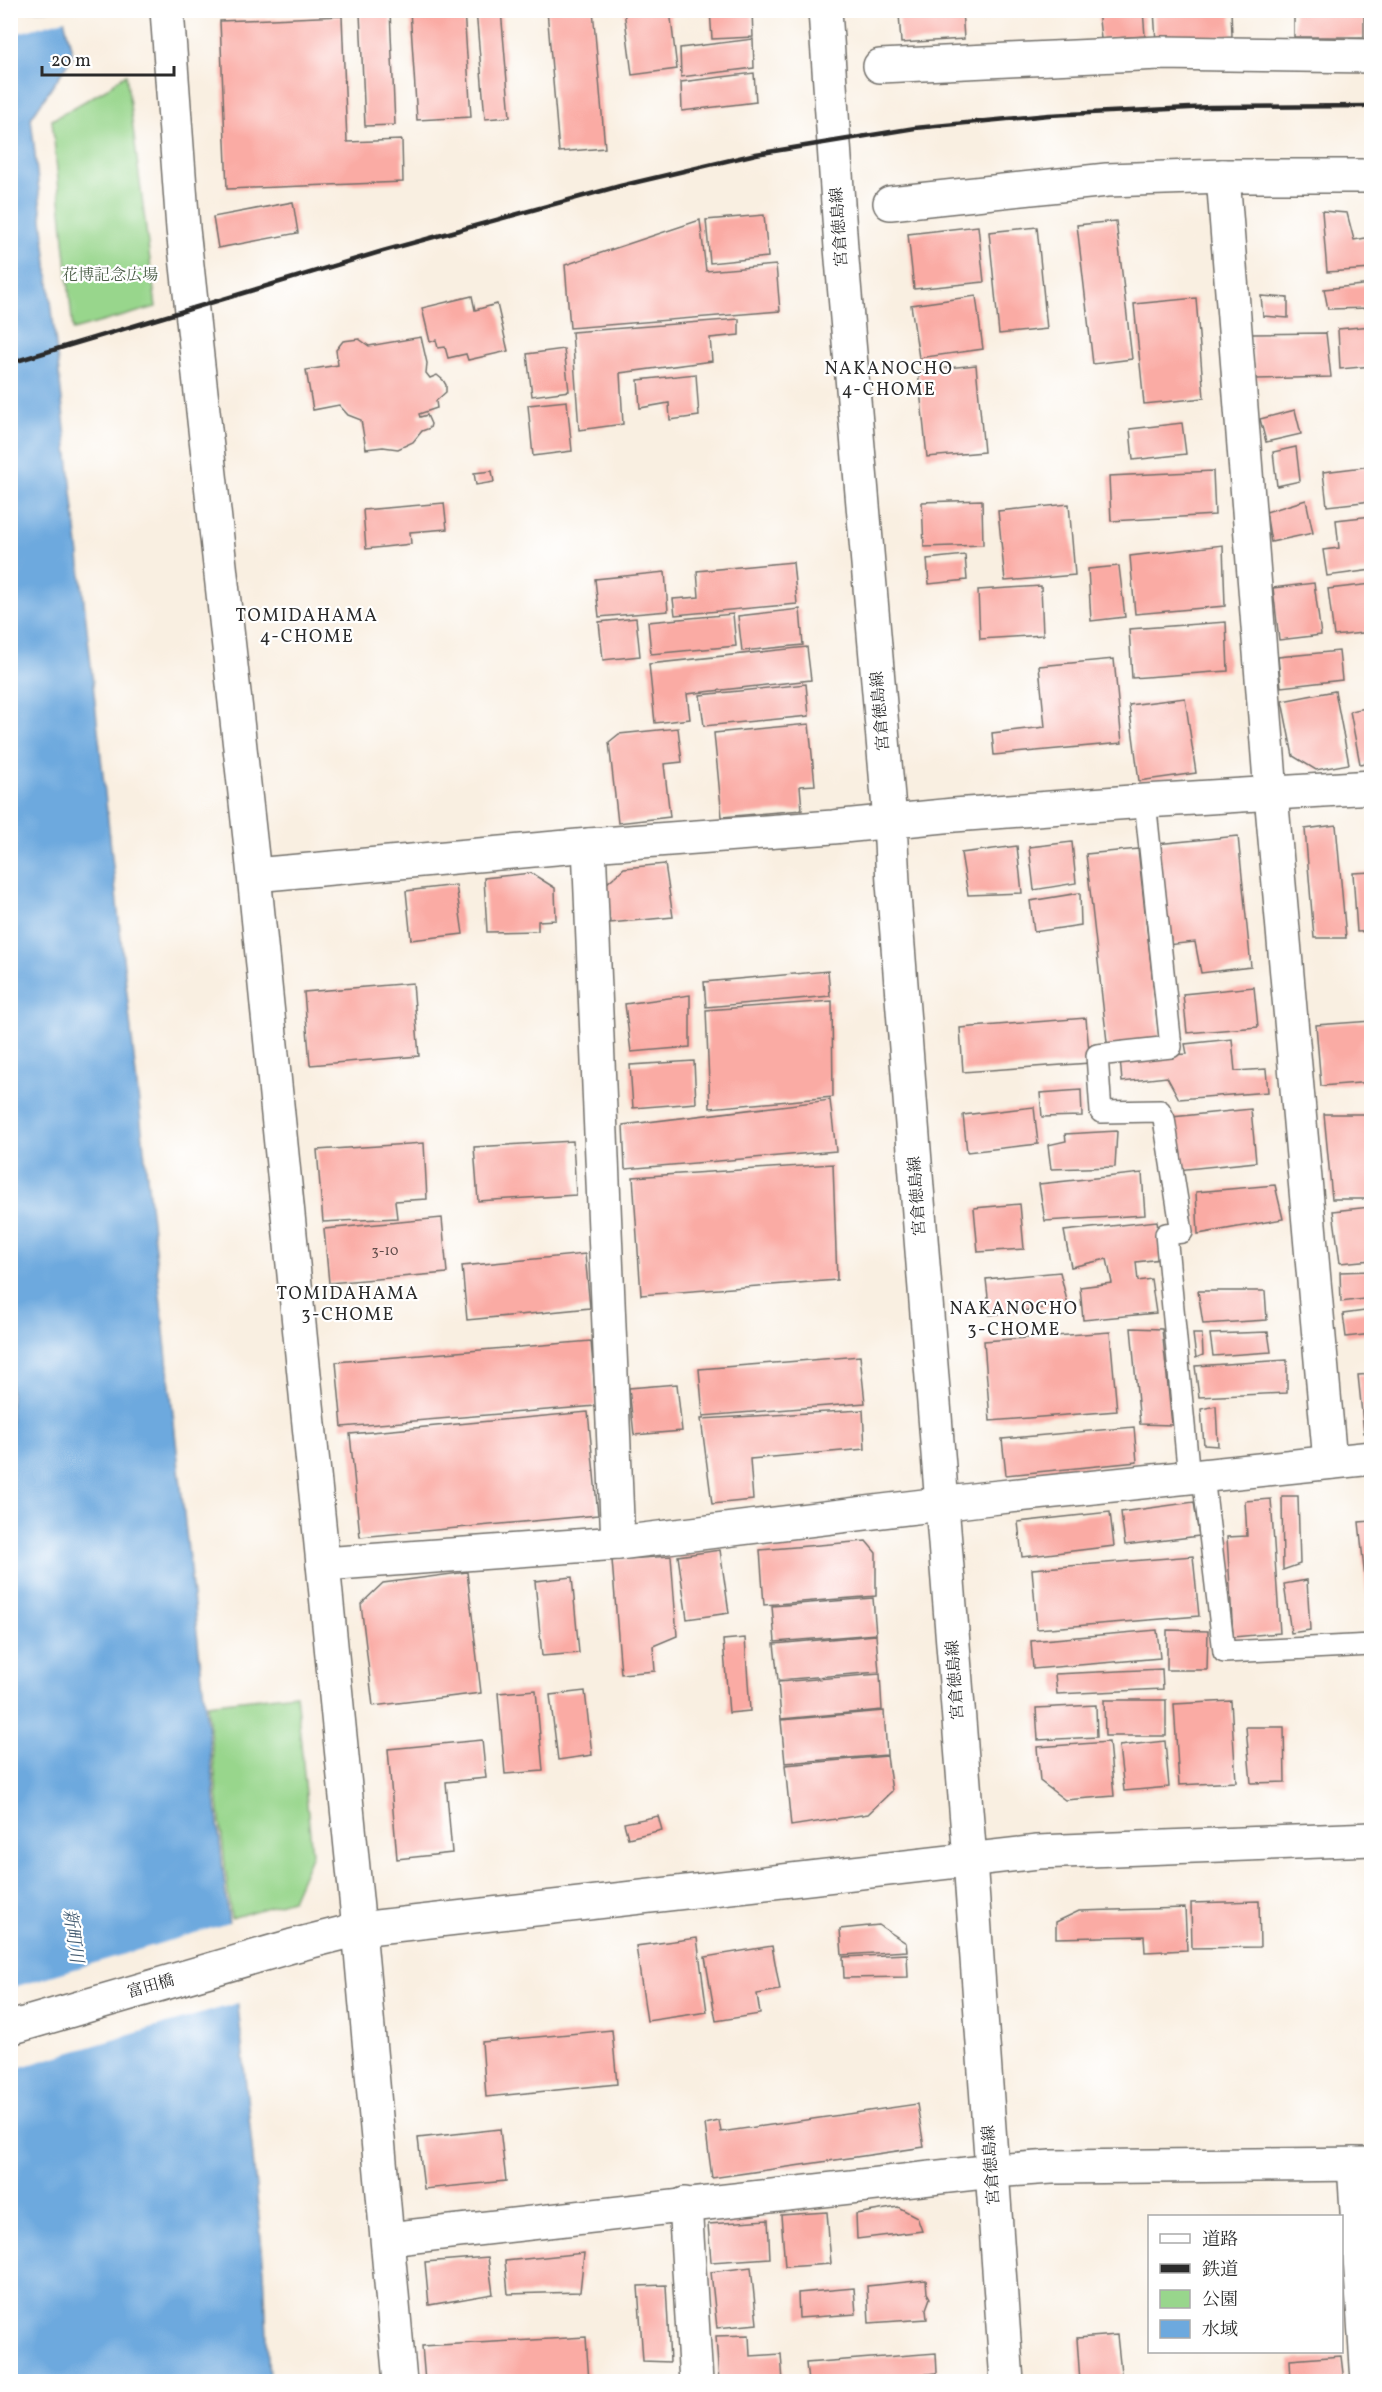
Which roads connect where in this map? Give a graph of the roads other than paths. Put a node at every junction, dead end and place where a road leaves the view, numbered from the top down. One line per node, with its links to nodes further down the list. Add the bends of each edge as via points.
1 (167, 10): 13 (street, via 183,229)
2 (825, 10): 11 (street, 宮倉徳島線)
3 (1371, 56): 4 (street, via 1160,53)
4 (880, 66)
5 (1223, 176): 6 (street); 7 (street, via 1107,180); 9 (street)
6 (1371, 176)
7 (890, 203)
8 (1371, 787): 9 (street)
9 (1270, 794): 10 (street); 15 (street)
10 (1145, 801): 11 (street); 16 (lane, via 1171,1047 1097,1055 1101,1112 1160,1111 1164,1119 1182,1232 1166,1234)
11 (890, 821): 12 (street); 17 (street, 宮倉徳島線)
12 (589, 844): 13 (street); 18 (street)
13 (254, 875): 19 (street)
14 (1371, 1458): 15 (street)
15 (1330, 1462): 16 (street)
16 (1196, 1477): 17 (street); 20 (lane, via 1224,1652)
17 (942, 1504): 18 (street); 22 (street, 宮倉徳島線)
18 (618, 1543): 19 (street)
19 (324, 1564): 23 (street)
20 (1371, 1645)
21 (1371, 1839): 22 (street, 富田橋, via 1038,1852)
22 (970, 1860): 23 (street, 富田橋); 26 (street, 宮倉徳島線)
23 (359, 1929): 24 (street, 富田橋); 28 (street)
24 (10, 2028)
25 (1363, 2164): 26 (street); 32 (street)
26 (993, 2171): 27 (street); 31 (street, 宮倉徳島線)
27 (685, 2204): 28 (street); 30 (street)
28 (388, 2239): 29 (street)
29 (400, 2382)
30 (696, 2382)
31 (1007, 2382)
32 (1368, 2382)

